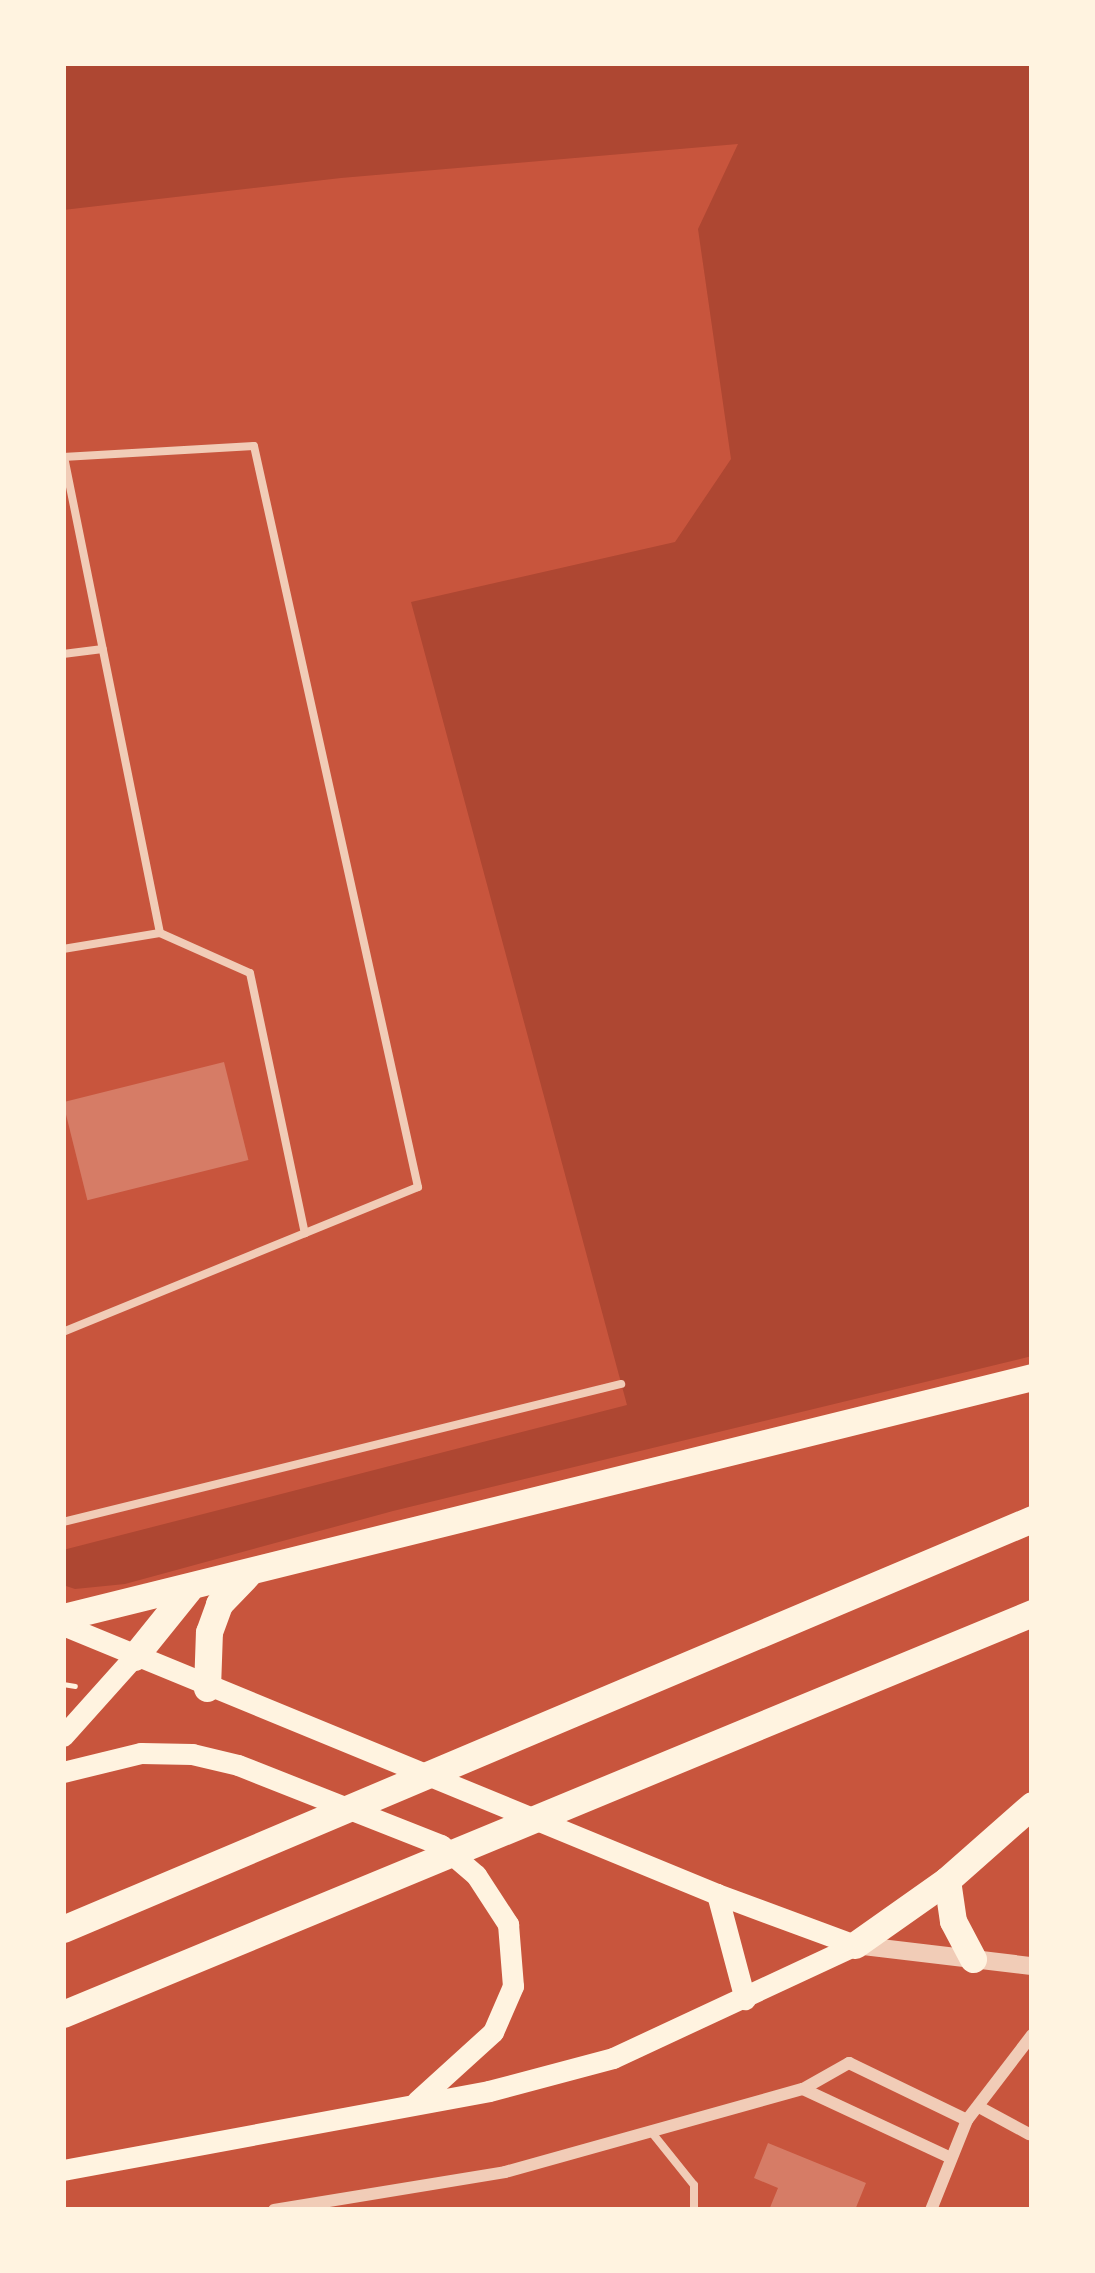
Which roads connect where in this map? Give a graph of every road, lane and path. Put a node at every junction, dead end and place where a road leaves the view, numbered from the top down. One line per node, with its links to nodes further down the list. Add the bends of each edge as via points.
1 (64, 457): 2 (lane); 6 (lane, via 254,446 418,1186)
2 (103, 649): 3 (lane); 4 (lane)
3 (63, 654)
4 (160, 933): 5 (lane); 6 (lane, via 250,974)
5 (63, 949)
6 (305, 1233): 7 (lane)
7 (63, 1332)
8 (1032, 1377): 12 (highway)
9 (621, 1384): 11 (lane)
10 (1032, 1520): 25 (highway)
11 (63, 1522)
12 (247, 1575): 13 (highway); 18 (highway, via 214,1618)
13 (188, 1590): 15 (highway); 16 (highway)
14 (1032, 1613): 30 (highway)
15 (63, 1621): 16 (main road)
16 (134, 1657): 18 (main road); 20 (main road)
17 (63, 1684): 19 (path)
18 (207, 1688): 24 (main road)
19 (79, 1689)
20 (63, 1736)
21 (63, 1772): 33 (main road, via 141,1753 192,1754 441,1845 476,1875 508,1924 513,1986 493,2032)
22 (1032, 1805): 23 (highway)
23 (947, 1880): 26 (highway); 27 (highway, via 953,1921)
24 (716, 1894): 26 (main road); 29 (main road)
25 (63, 1929)
26 (855, 1945): 27 (street); 29 (main road)
27 (973, 1959): 28 (street)
28 (1032, 1966)
29 (745, 1999): 33 (main road, via 613,2058)
30 (63, 2014)
31 (1032, 2035): 34 (street)
32 (803, 2089): 35 (street, via 850,2063); 36 (street); 38 (street)
33 (416, 2102): 39 (main road)
34 (979, 2107): 35 (street); 37 (street)
35 (967, 2120): 38 (street)
36 (653, 2134): 40 (street, via 505,2172); 41 (lane, via 694,2185)
37 (1029, 2134)
38 (951, 2158): 42 (street)
39 (63, 2170)
40 (274, 2210)
41 (694, 2210)
42 (931, 2210)

